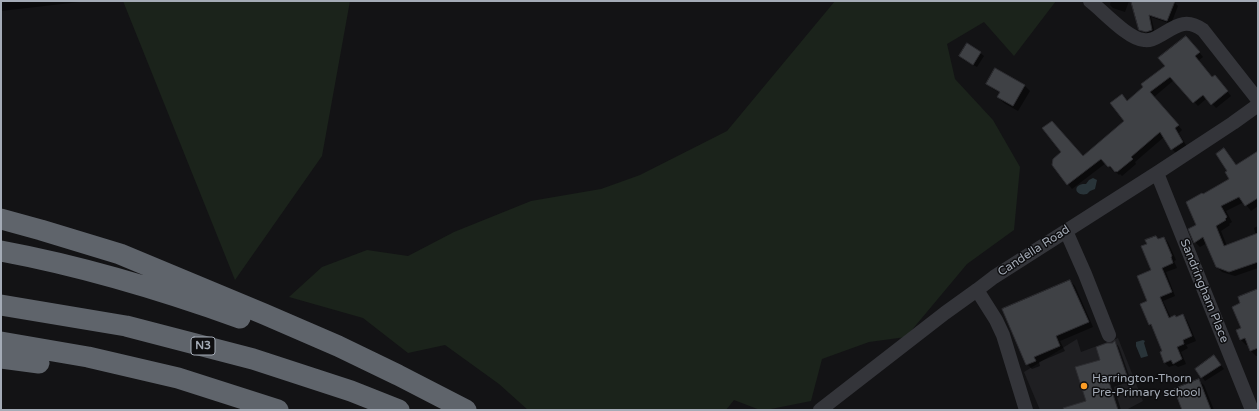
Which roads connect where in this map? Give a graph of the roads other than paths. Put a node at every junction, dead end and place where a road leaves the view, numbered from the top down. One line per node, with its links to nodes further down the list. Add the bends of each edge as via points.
1 (1090, 1): 2 (street, via 1133,37 1143,40 1154,39 1182,24 1198,26)
2 (1258, 100)
3 (1258, 105): 4 (street, Candella Road)
4 (1157, 172): 6 (street, Candella Road); 20 (street, Sandringham Place)
5 (1, 219): 13 (highway, via 120,254 338,346)
6 (1066, 231): 8 (street, Candella Road); 10 (street)
7 (1, 251): 13 (highway, via 128,282 212,308)
8 (977, 290): 18 (street, Candella Road); 19 (street, via 1003,335)
9 (1, 305): 16 (highway, N3, via 126,326 253,359 351,391)
10 (1109, 335)
11 (1, 342): 14 (highway, via 88,357)
12 (1, 358): 14 (highway, via 94,372 169,389)
13 (398, 375): 17 (highway)
14 (221, 391): 15 (highway)
15 (278, 410)
16 (399, 410)
17 (466, 410)
18 (820, 410)
19 (1026, 410)
20 (1252, 410)

